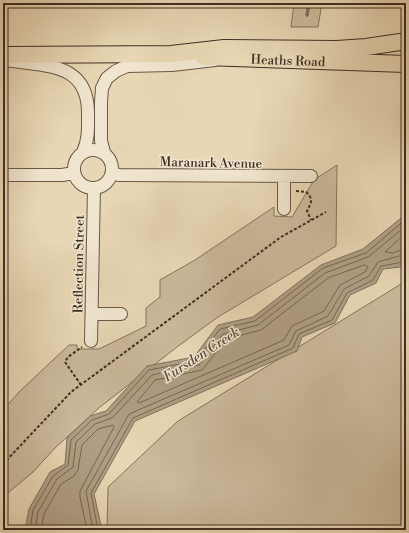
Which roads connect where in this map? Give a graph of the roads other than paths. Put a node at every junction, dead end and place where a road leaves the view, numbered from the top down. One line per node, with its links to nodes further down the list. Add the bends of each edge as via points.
1 (403, 37): 2 (main road, Heaths Road, via 359,48 224,48); 6 (main road, via 401,54)
2 (171, 54): 3 (main road, Heaths Road); 4 (main road, Heaths Road)
3 (3, 55)
4 (226, 59): 6 (main road, Heaths Road); 8 (street, via 172,65 127,66 116,71 107,78 102,88 101,141)
5 (3, 60): 7 (street, via 65,70 79,80 86,91 88,103 88,135)
6 (406, 63)
7 (83, 152): 8 (street, via 93,149); 9 (street, via 75,161)
8 (104, 152): 10 (street, via 111,161)
9 (74, 173): 11 (street); 14 (street, via 81,184)
10 (112, 173): 13 (street, Maranark Avenue); 14 (street, via 106,184)
11 (3, 175)
12 (311, 176): 13 (street, Maranark Avenue)
13 (284, 177): 15 (street)
14 (94, 188): 16 (street, Reflection Street)
15 (284, 209)
16 (92, 314): 17 (street); 18 (street, Reflection Street)
17 (121, 314)
18 (91, 339)

